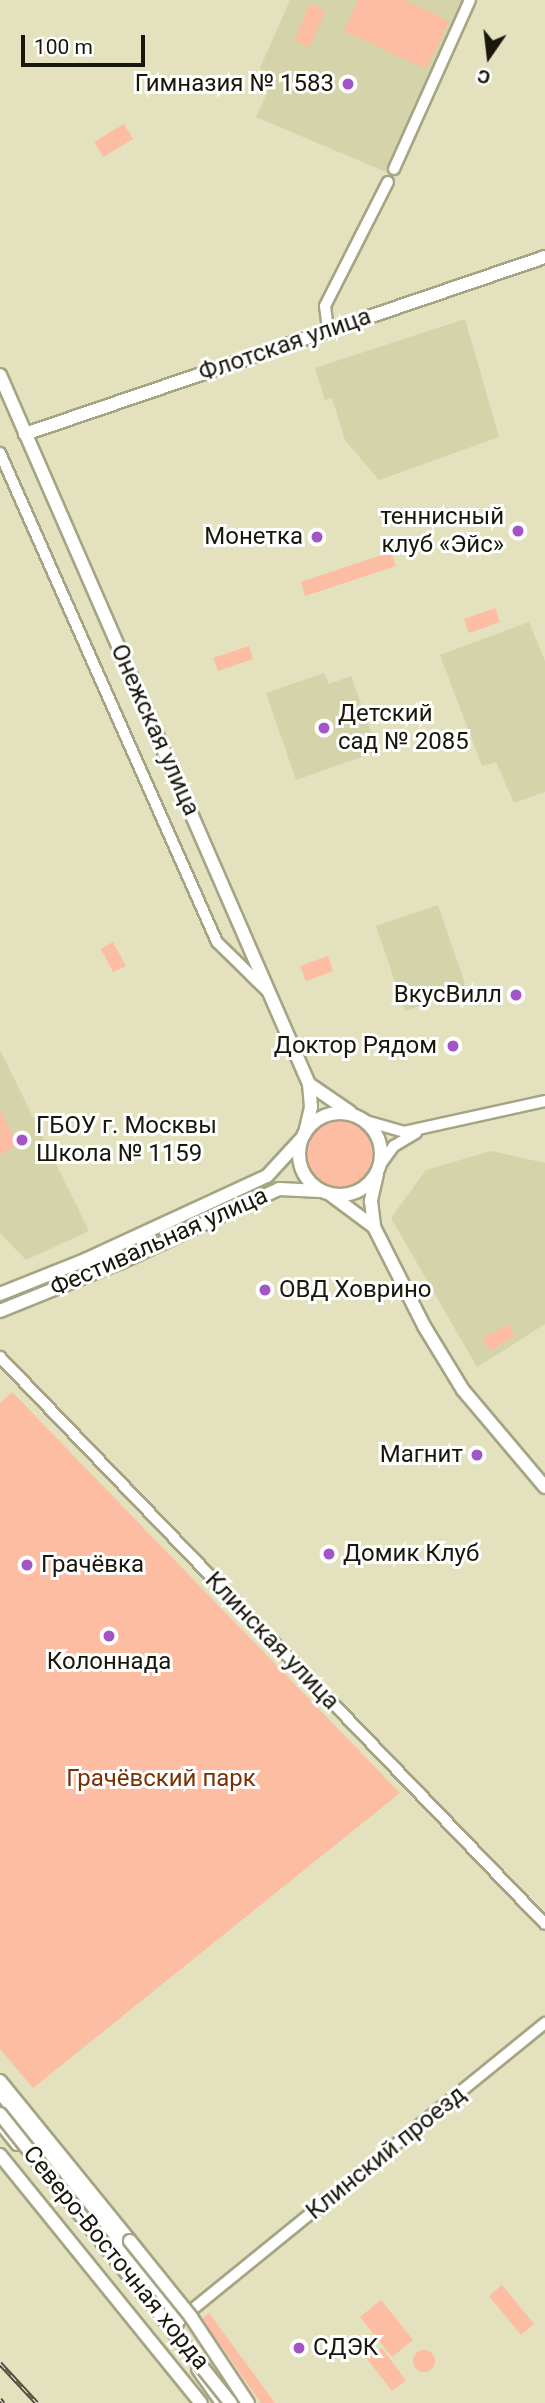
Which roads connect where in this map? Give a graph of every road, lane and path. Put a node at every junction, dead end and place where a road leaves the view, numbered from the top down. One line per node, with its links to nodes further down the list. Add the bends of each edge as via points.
1 (470, 0): 2 (street)
2 (394, 169)
3 (387, 182): 5 (street, via 325,306)
4 (545, 257): 5 (main road, Флотская улица)
5 (328, 330): 7 (main road, Флотская улица)
6 (0, 375): 7 (main road, Онежская улица)
7 (25, 434): 9 (main road, Онежская улица)
8 (0, 453): 9 (street, via 217,942)
9 (272, 997): 10 (main road, Онежская улица)
10 (309, 1084): 12 (main road); 15 (main road, Онежская улица, via 311,1107)
11 (545, 1101): 14 (street)
12 (353, 1114): 13 (main road); 15 (main road, via 326,1115)
13 (366, 1121): 14 (street, via 391,1130); 16 (main road, via 380,1141)
14 (422, 1129): 16 (street, via 394,1146)
15 (303, 1136): 17 (main road, via 302,1170); 19 (main road, Фестивальная улица, via 267,1176)
16 (379, 1169): 17 (main road, via 352,1194); 18 (main road, via 371,1200)
17 (325, 1193): 18 (main road); 20 (main road, Фестивальная улица, via 279,1189 101,1271)
18 (374, 1227): 22 (main road, via 437,1351 483,1415)
19 (0, 1294)
20 (0, 1311)
21 (0, 1357): 23 (street, Клинская улица)
22 (545, 1487)
23 (545, 1924)
24 (545, 2023): 30 (street, Клинский проезд)
25 (0, 2081): 35 (main road, bridge, via 191,2317)
26 (0, 2094): 30 (street)
27 (0, 2114): 34 (main road, Северо-Восточная хорда, bridge)
28 (0, 2124): 31 (street)
29 (0, 2155): 32 (main road, Северо-Восточная хорда)
30 (179, 2321): 31 (street)
31 (174, 2334): 33 (street)
32 (201, 2403)
33 (221, 2403)
34 (231, 2403)
35 (248, 2403)

